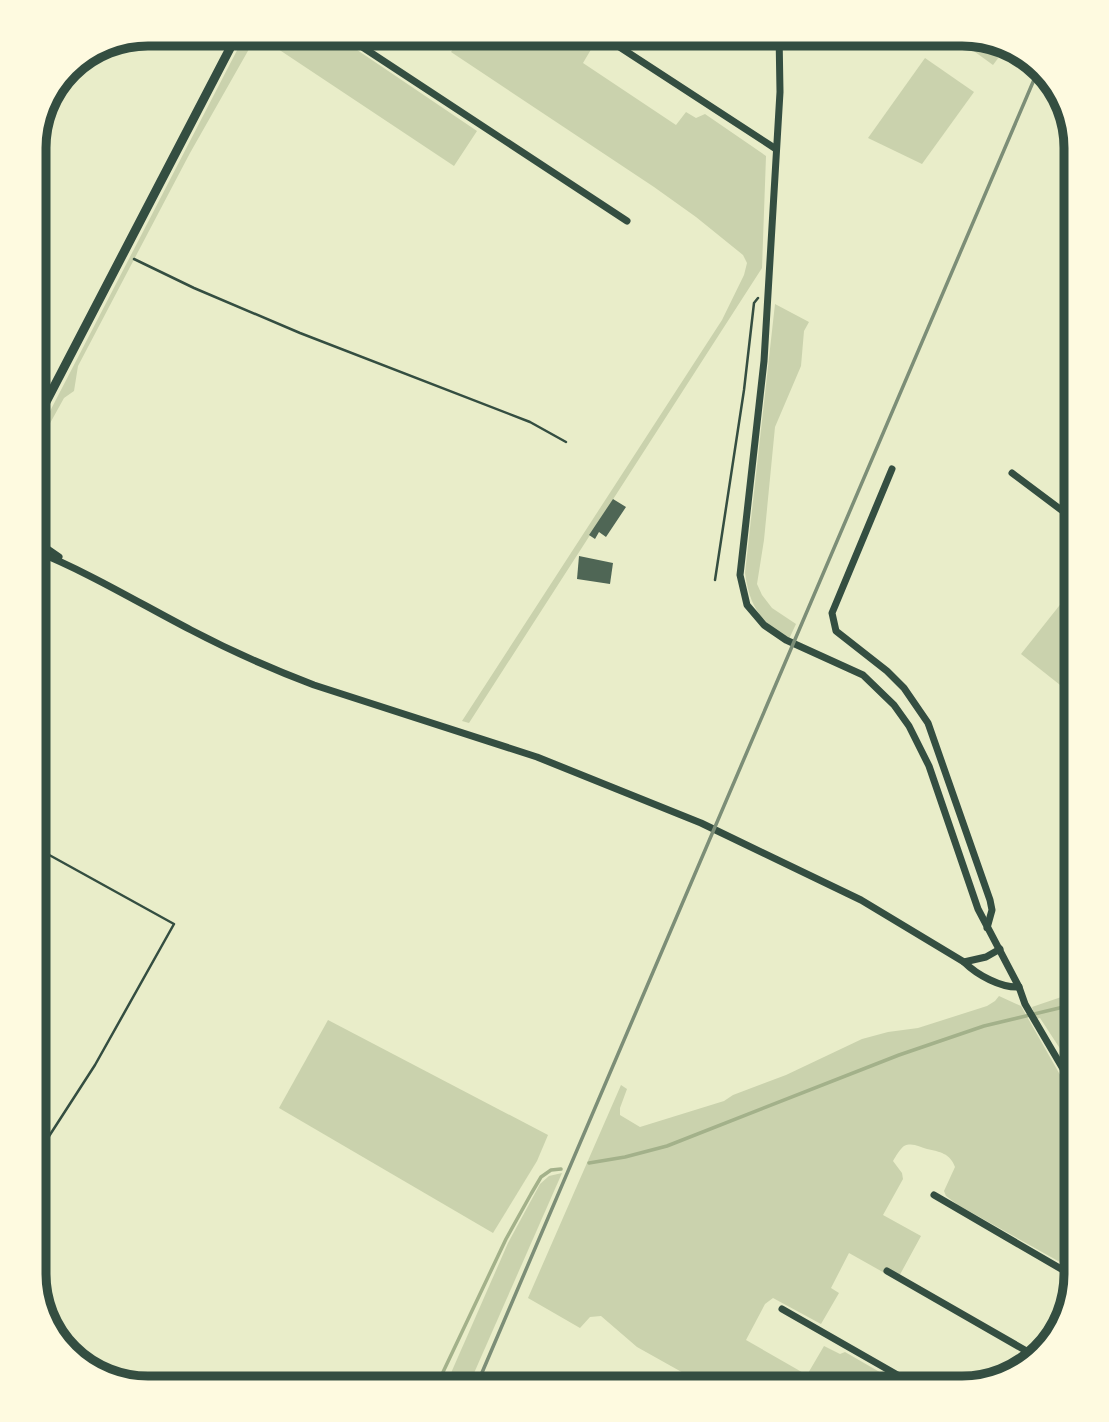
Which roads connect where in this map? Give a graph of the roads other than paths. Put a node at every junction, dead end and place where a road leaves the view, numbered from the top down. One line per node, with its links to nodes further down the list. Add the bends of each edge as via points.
1 (231, 46): 7 (street)
2 (361, 46): 6 (street)
3 (618, 46): 5 (street)
4 (780, 46): 5 (street)
5 (776, 149): 14 (street, via 765,361 740,575 743,593 764,625 863,675 894,705 933,777)
6 (627, 221)
7 (46, 402)
8 (892, 469): 14 (street, via 832,620 836,631 904,688 928,723 990,900)
9 (1012, 473): 10 (street)
10 (1064, 512)
11 (46, 548): 13 (street)
12 (46, 555): 13 (street)
13 (68, 564): 16 (street, via 194,632 285,674 537,757 702,823 861,900)
14 (987, 928): 15 (street)
15 (1000, 950): 16 (street); 17 (street)
16 (964, 962): 17 (street, via 1001,984)
17 (1019, 987): 18 (street, via 1024,1004)
18 (1064, 1069)
19 (934, 1195): 21 (street)
20 (887, 1271): 23 (street)
21 (1064, 1271)
22 (782, 1309): 24 (street)
23 (1028, 1352)
24 (899, 1376)

